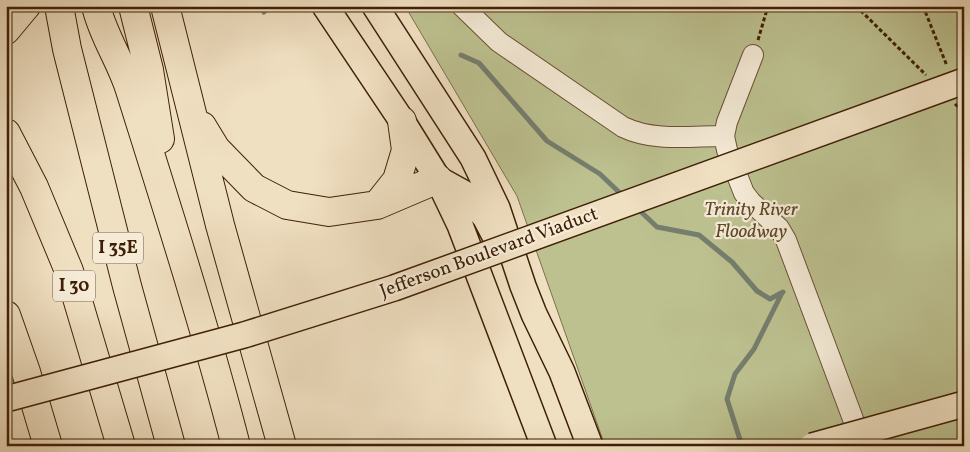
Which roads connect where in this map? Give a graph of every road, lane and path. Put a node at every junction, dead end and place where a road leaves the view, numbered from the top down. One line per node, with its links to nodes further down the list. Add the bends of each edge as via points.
1 (26, 6): 12 (highway)
2 (59, 6): 31 (highway, I 35E, via 66,49)
3 (133, 6): 24 (highway, via 149,70)
4 (164, 6): 17 (highway)
5 (324, 6): 19 (main road)
6 (375, 6): 25 (main road, via 473,158 497,208)
7 (462, 6): 21 (lane, via 499,42 634,132 660,137)
8 (768, 6): 13 (path)
9 (856, 6): 14 (path)
10 (923, 6): 15 (path)
11 (96, 7): 24 (highway, via 125,75)
12 (6, 30)
13 (753, 55): 21 (lane)
14 (930, 79)
15 (956, 89): 16 (path); 18 (path); 27 (main road, Jefferson Boulevard Viaduct, bridge, via 394,288 244,335)
16 (964, 108)
17 (191, 109): 23 (highway, via 216,149 254,188 287,205 329,212); 33 (highway, via 220,226)
18 (964, 112)
19 (402, 121): 22 (main road); 23 (highway, via 406,150 397,180)
20 (6, 133): 30 (highway, I 30, via 34,187 69,271)
21 (724, 136): 37 (lane, via 744,193 779,228 786,240)
22 (438, 179): 23 (highway); 25 (main road, via 464,194 485,217); 34 (main road, via 460,225)
23 (377, 205)
24 (177, 240): 32 (highway)
25 (523, 286): 35 (main road, via 562,372)
26 (6, 315): 29 (highway)
27 (6, 399)
28 (964, 404): 36 (main road, bridge)
29 (48, 446)
30 (122, 446)
31 (171, 446)
32 (236, 446)
33 (282, 446)
34 (544, 446)
35 (590, 446)
36 (812, 446)
37 (859, 446)

